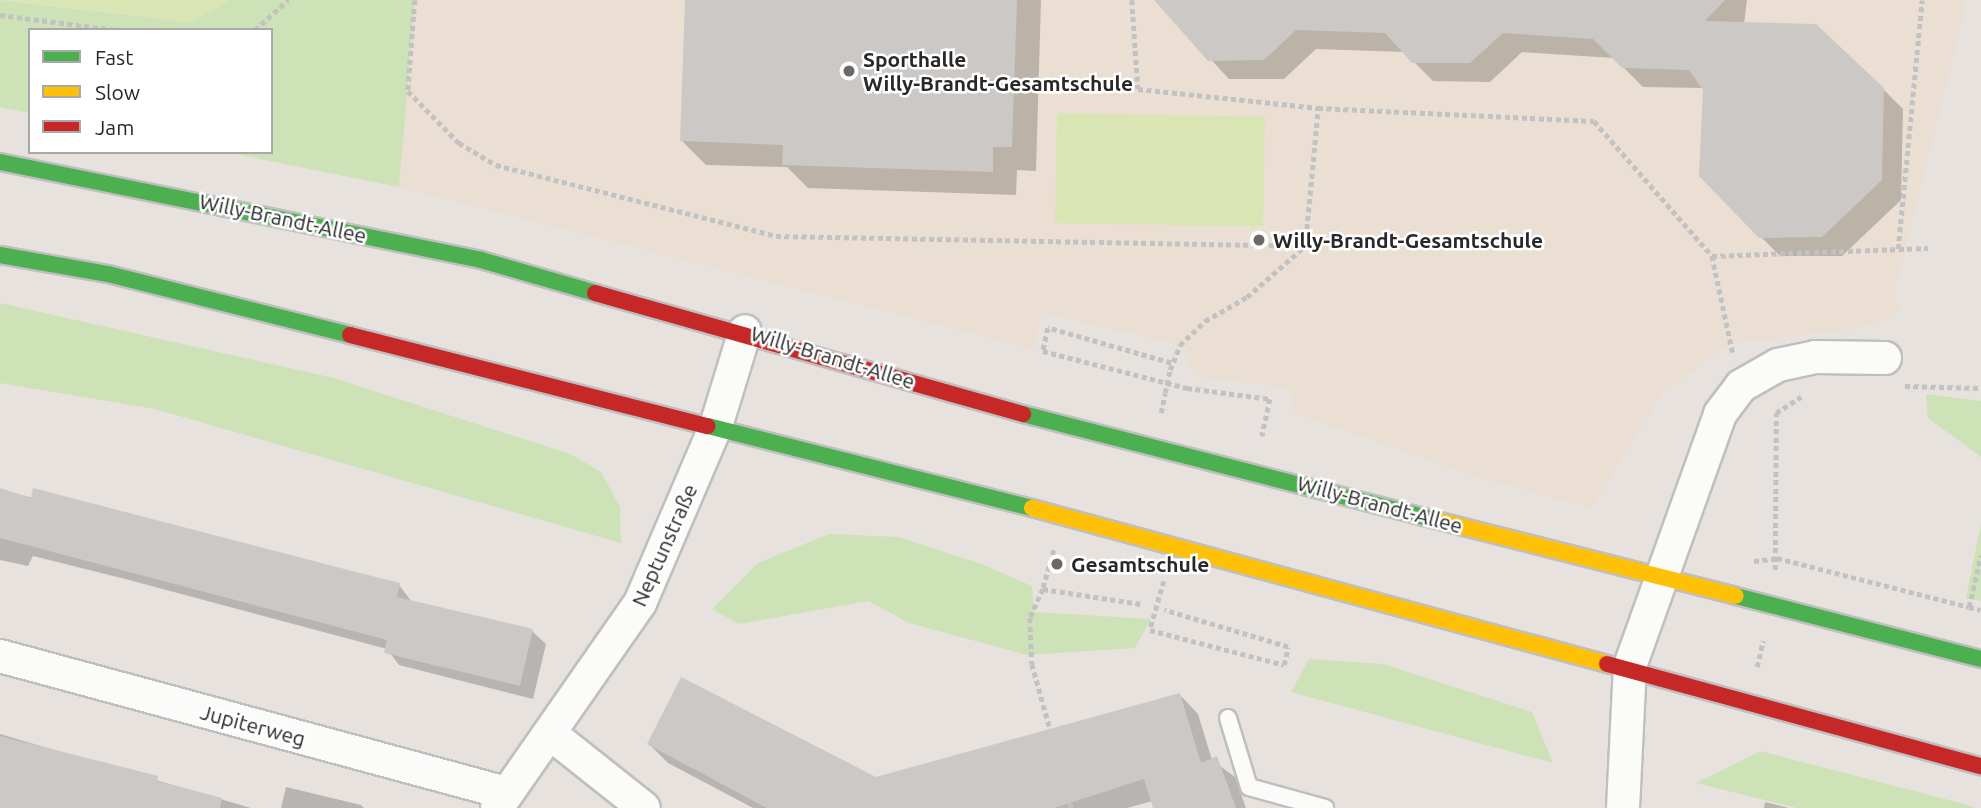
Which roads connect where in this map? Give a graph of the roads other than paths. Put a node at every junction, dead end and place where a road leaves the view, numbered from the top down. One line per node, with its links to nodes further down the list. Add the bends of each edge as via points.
1 (0, 162): 3 (main road, Willy-Brandt-Allee, via 481,261)
2 (0, 255): 5 (main road, via 108,274)
3 (745, 331): 5 (street, Neptunstraße); 6 (main road, Willy-Brandt-Allee, via 1012,411)
4 (1889, 372): 6 (street, via 1815,357 1778,365 1741,386 1720,414)
5 (716, 426): 9 (main road); 11 (street, Neptunstraße, via 640,603)
6 (1660, 577): 8 (main road, Willy-Brandt-Allee); 9 (street)
7 (0, 656): 13 (street, Jupiterweg)
8 (1981, 659)
9 (1630, 666): 12 (main road); 16 (street)
10 (1227, 718): 15 (lane, via 1249,787)
11 (552, 736): 13 (street, Neptunstraße); 14 (street)
12 (1981, 766)
13 (501, 801)
14 (643, 808)
15 (1325, 808)
16 (1623, 808)

